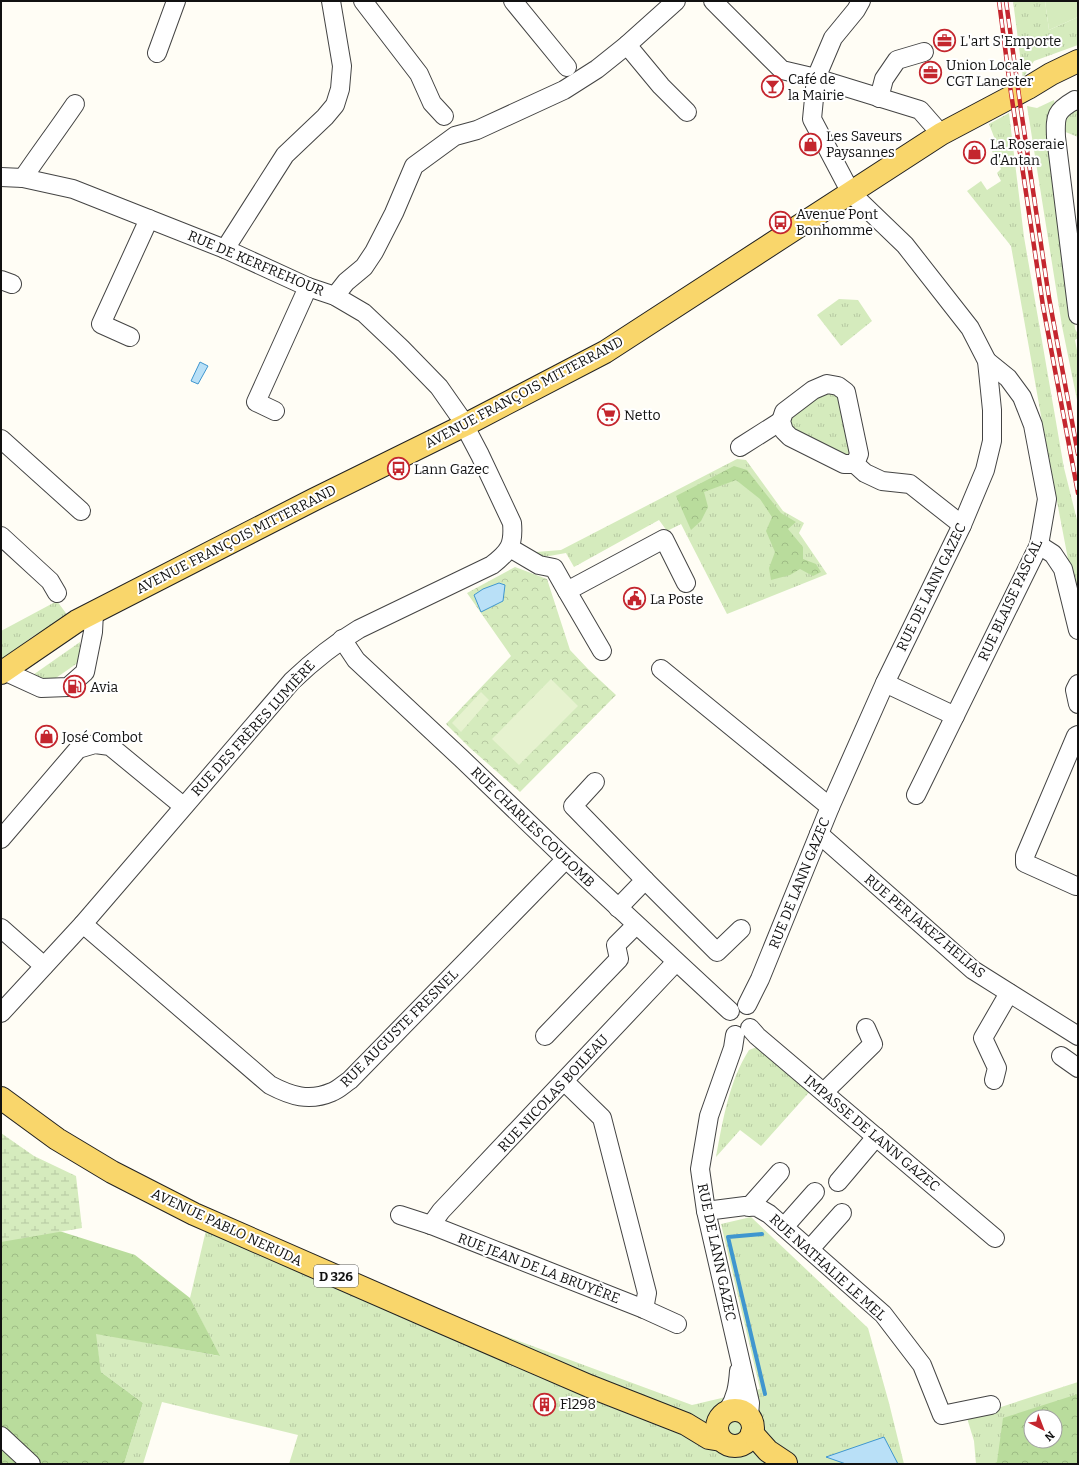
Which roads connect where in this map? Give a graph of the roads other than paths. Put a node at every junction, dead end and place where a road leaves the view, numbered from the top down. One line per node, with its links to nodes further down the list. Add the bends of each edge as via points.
1 (176, 1): 10 (street)
2 (330, 1): 27 (street, via 342,66 340,89 335,105 285,155)
3 (363, 1): 21 (street, via 419,74 432,103)
4 (513, 1): 12 (street)
5 (676, 1): 8 (street)
6 (713, 1): 15 (street, via 782,70)
7 (861, 1): 15 (street, via 833,38)
8 (627, 45): 20 (street, via 661,86); 29 (street, via 597,69 564,90 477,130 455,136 414,166 374,252 364,267 346,282)
9 (924, 52): 17 (street, via 897,60 884,78)
10 (157, 53)
11 (1078, 61): 16 (main road)
12 (567, 67)
13 (1078, 67): 16 (street, AVENUE FRANÇOIS MITTERRAND)
14 (1078, 77): 16 (main road)
15 (816, 78): 17 (street); 25 (street, RUE DE LANN GAZEC, via 812,119)
16 (1028, 88): 22 (main road, AVENUE FRANÇOIS MITTERRAND)
17 (879, 98): 22 (street, via 920,110)
18 (1078, 101): 30 (street, via 1075,100 1063,107 1055,119)
19 (75, 104): 24 (street)
20 (687, 112)
21 (444, 116)
22 (941, 134): 25 (main road, AVENUE FRANÇOIS MITTERRAND)
23 (1, 177): 24 (street, RUE DE KERFREHOUR)
24 (24, 178): 26 (street, RUE DE KERFREHOUR, via 73,189)
25 (851, 193): 32 (street, RUE DE LANN GAZEC, via 905,246 970,328); 35 (main road, AVENUE FRANÇOIS MITTERRAND, via 605,352)
26 (149, 219): 27 (street, RUE DE KERFREHOUR); 31 (street, via 102,324)
27 (225, 249): 28 (street, RUE DE KERFREHOUR)
28 (308, 286): 29 (street, RUE DE KERFREHOUR); 33 (street, via 256,402)
29 (335, 296): 35 (street, RUE DE KERFREHOUR, via 364,313 440,387)
30 (1078, 315)
31 (130, 337)
32 (987, 361): 40 (street, RUE DE LANN GAZEC, via 992,441 986,470); 42 (street, RUE BLAISE PASCAL, via 1008,378 1022,396 1033,426 1047,499)
33 (275, 411)
34 (781, 421): 37 (street); 38 (street, via 784,431 790,437 844,464); 38 (street, via 784,412 813,390 828,384 838,386 846,392 859,454)
35 (464, 425): 43 (street, via 512,523); 47 (main road, AVENUE FRANÇOIS MITTERRAND)
36 (1, 439): 39 (street)
37 (740, 447)
38 (855, 464): 40 (street, via 865,473 882,481 910,484)
39 (81, 511)
40 (962, 525): 53 (street, RUE DE LANN GAZEC)
41 (1, 536): 46 (street, via 50,581)
42 (1039, 545): 48 (street, via 1053,554 1063,569); 56 (street, RUE BLAISE PASCAL)
43 (510, 548): 45 (street, via 539,565 554,568); 49 (street, RUE DES FRÈRES LUMIÈRE, via 492,565)
44 (686, 583): 45 (street, via 664,539)
45 (567, 591): 50 (street)
46 (57, 593)
47 (94, 613): 52 (main road, AVENUE FRANÇOIS MITTERRAND, via 77,621); 52 (street, via 93,632 84,672 68,687 41,688)
48 (1078, 630)
49 (342, 639): 60 (street, RUE DES FRÈRES LUMIÈRE, via 292,681); 64 (street, RUE CHARLES COULOMB, via 356,660)
50 (602, 651)
51 (661, 669): 61 (street)
52 (3, 672)
53 (885, 683): 56 (street); 61 (street, RUE DE LANN GAZEC)
54 (1078, 684): 55 (street, via 1074,690)
55 (1078, 704)
56 (955, 716): 59 (street, RUE BLAISE PASCAL)
57 (1078, 735): 66 (street, via 1025,856 1026,863)
58 (595, 782): 65 (street, via 573,806)
59 (916, 795)
60 (183, 806): 63 (street, via 110,746 95,744 78,749); 68 (street, RUE DES FRÈRES LUMIÈRE)
61 (830, 807): 62 (street, RUE DE LANN GAZEC)
62 (819, 834): 74 (street, RUE PER JAKEZ HELIAS, via 973,970); 75 (street, RUE DE LANN GAZEC, via 760,979)
63 (1, 839)
64 (566, 860): 67 (street, RUE CHARLES COULOMB); 68 (street, RUE AUGUSTE FRESNEL, via 350,1080 332,1092 309,1098 288,1094 270,1086)
65 (645, 880): 67 (street); 71 (street, via 717,952)
66 (1078, 886)
67 (618, 908): 69 (street, RUE CHARLES COULOMB)
68 (83, 924): 73 (street, RUE DES FRÈRES LUMIÈRE)
69 (636, 924): 72 (street, RUE CHARLES COULOMB); 80 (street, via 616,945 619,959)
70 (1, 928): 73 (street)
71 (741, 929)
72 (676, 962): 76 (street, RUE CHARLES COULOMB); 85 (street, RUE NICOLAS BOILEAU)
73 (44, 966): 77 (street, RUE DES FRÈRES LUMIÈRE)
74 (1009, 993): 81 (street, RUE PER JAKEZ HELIAS); 84 (street, via 983,1038 997,1068)
75 (747, 1004): 76 (street, via 739,1002 731,1006); 79 (street, via 751,1013)
76 (730, 1011): 79 (street, via 728,1016 731,1030)
77 (1, 1013)
78 (866, 1028): 86 (street, via 873,1044)
79 (743, 1032): 86 (street, IMPASSE DE LANN GAZEC, via 757,1036); 93 (street, RUE DE LANN GAZEC, via 733,1048 709,1116 700,1169)
80 (545, 1036)
81 (1078, 1036)
82 (1061, 1056): 83 (street)
83 (1078, 1068)
84 (994, 1080)
85 (564, 1081): 96 (street, RUE NICOLAS BOILEAU, via 441,1211); 100 (street, via 602,1118 647,1293)
86 (824, 1092): 88 (street, IMPASSE DE LANN GAZEC)
87 (1, 1098): 103 (main road, AVENUE PABLO NERUDA / D 326, via 57,1139 112,1172 194,1214 589,1386 686,1424)
88 (876, 1137): 90 (street); 98 (street, IMPASSE DE LANN GAZEC)
89 (780, 1172): 92 (street)
90 (838, 1182)
91 (815, 1192): 97 (street)
92 (750, 1206): 93 (street, RUE NATHALIE LE MEL); 97 (street, RUE NATHALIE LE MEL, via 770,1214)
93 (706, 1211): 103 (street, RUE DE LANN GAZEC, via 750,1403)
94 (842, 1212): 99 (street)
95 (400, 1215): 96 (street, RUE JEAN DE LA BRUYÈRE)
96 (431, 1225): 100 (street, RUE JEAN DE LA BRUYÈRE)
97 (784, 1227): 99 (street, RUE NATHALIE LE MEL)
98 (995, 1238)
99 (810, 1250): 102 (street, RUE NATHALIE LE MEL, via 882,1314 922,1365 942,1415)
100 (644, 1309): 101 (street, RUE JEAN DE LA BRUYÈRE)
101 (677, 1324)
102 (991, 1405)
103 (735, 1427): 106 (main road, via 756,1454)
104 (1, 1436): 105 (street)
105 (31, 1464)
106 (784, 1464)

